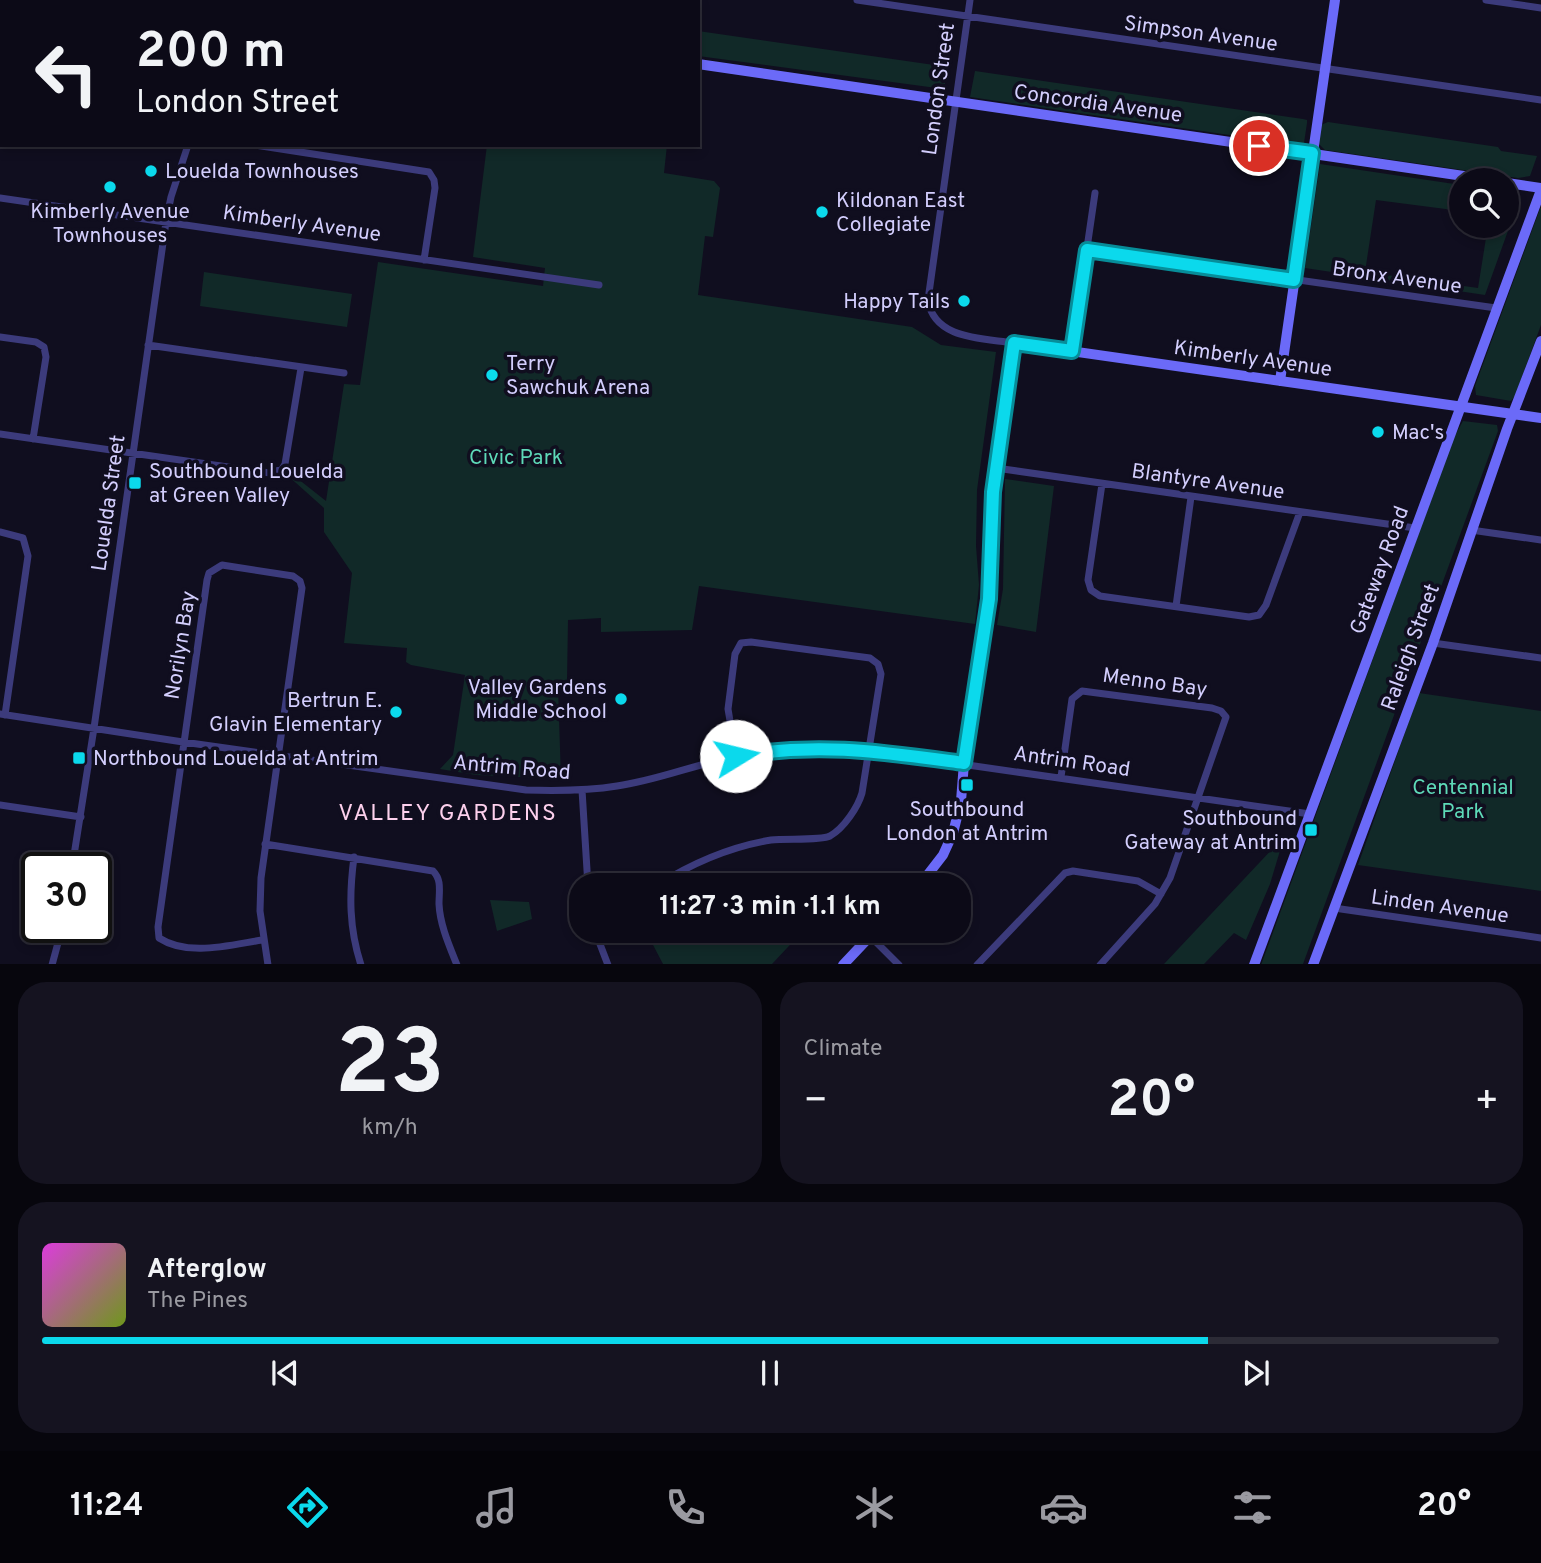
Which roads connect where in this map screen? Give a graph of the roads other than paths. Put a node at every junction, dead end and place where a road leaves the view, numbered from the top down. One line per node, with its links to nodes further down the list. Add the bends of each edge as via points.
1 (857, 0): 6 (street, Simpson Avenue)
2 (970, 0): 6 (street, London Street)
3 (1335, 0): 8 (street)
4 (1486, 0): 5 (street)
5 (1541, 8)
6 (968, 16): 8 (street, Simpson Avenue); 10 (street, London Street)
7 (700, 64): 10 (street, Concordia Avenue)
8 (1325, 68): 9 (street, Simpson Avenue); 13 (street)
9 (1541, 100)
10 (957, 101): 13 (street, Concordia Avenue); 25 (street, London Street, via 928,300 943,327)
11 (187, 147): 19 (street, Louelda Street)
12 (268, 147): 21 (street, via 429,172 435,188)
13 (1312, 153): 14 (street, Concordia Avenue); 22 (street)
14 (1449, 174)
15 (1519, 185): 16 (street)
16 (1541, 189): 24 (street, Gateway Road)
17 (1095, 193): 20 (street)
18 (0, 198): 19 (street, Kimberly Avenue)
19 (166, 222): 21 (street, Kimberly Avenue); 29 (street, Louelda Street)
20 (1087, 250): 22 (street, Bronx Avenue); 30 (street)
21 (424, 260): 23 (street, Kimberly Avenue)
22 (1294, 280): 24 (street, Bronx Avenue); 33 (street)
23 (599, 285)
24 (1496, 309): 34 (street, Gateway Road)
25 (960, 335): 28 (street, Kimberly Avenue)
26 (0, 337): 38 (street, via 44,347)
27 (1541, 341): 35 (street, Raleigh Street)
28 (1014, 343): 30 (street, Kimberly Avenue); 40 (street)
29 (148, 345): 31 (street); 39 (street, Louelda Street)
30 (1072, 351): 33 (street, Kimberly Avenue)
31 (301, 368): 32 (street); 39 (street, via 285,464 278,472)
32 (344, 373)
33 (1280, 381): 34 (street, Kimberly Avenue)
34 (1460, 407): 35 (street, Kimberly Avenue); 44 (street, Gateway Road)
35 (1513, 414): 36 (street, Kimberly Avenue); 45 (street, Raleigh Street)
36 (1541, 418)
37 (0, 434): 38 (street)
38 (33, 439): 39 (street)
39 (133, 453): 52 (street, Louelda Street)
40 (996, 468): 41 (street, Blantyre Avenue); 57 (street, via 989,599)
41 (1102, 484): 42 (street, Blantyre Avenue); 48 (street, via 1088,580 1091,590 1100,596)
42 (1191, 496): 43 (street, Blantyre Avenue); 48 (street)
43 (1300, 512): 44 (street, Blantyre Avenue); 48 (street, via 1259,615)
44 (1415, 528): 62 (street, Gateway Road)
45 (1471, 530): 47 (street); 49 (street, Raleigh Street)
46 (0, 532): 51 (street, via 23,538 28,556)
47 (1541, 540)
48 (1175, 606)
49 (1433, 643): 50 (street); 71 (street, Raleigh Street)
50 (1541, 658)
51 (2, 715): 52 (street, Antrim Road)
52 (94, 728): 53 (street, Antrim Road); 63 (street, Louelda Street)
53 (183, 742): 55 (street, Antrim Road); 55 (street, Norilyn Bay, via 209,573 222,565 300,581 302,596); 73 (street, via 159,938 199,948)
54 (869, 750): 56 (street, Antrim Road, via 804,748); 56 (street, via 880,674 874,660 746,642 735,654 728,709); 57 (street, Antrim Road); 68 (street, via 860,801 830,836 746,846)
55 (279, 755): 59 (street, Antrim Road, via 498,787); 64 (street)
56 (736, 756): 59 (street, Antrim Road, via 652,780)
57 (964, 763): 58 (street, Antrim Road); 69 (street, via 953,833)
58 (1061, 777): 60 (street, Antrim Road); 60 (street, Menno Bay, via 1072,699 1082,691 1212,708 1226,717)
59 (582, 790): 67 (street)
60 (1198, 797): 62 (street, Antrim Road); 70 (street)
61 (0, 806): 63 (street)
62 (1310, 814): 87 (street, Gateway Road)
63 (81, 817): 65 (street, Louelda Street)
64 (265, 844): 66 (street); 73 (street)
65 (75, 852)
66 (354, 857): 80 (street, via 350,911); 81 (street, via 428,868 436,874 443,928)
67 (587, 873)
68 (679, 873)
69 (929, 873)
70 (1161, 894): 85 (street, via 1138,881 1069,872); 86 (street)
71 (1334, 908): 72 (street, Linden Avenue); 88 (street, Raleigh Street)
72 (1541, 938)
73 (262, 940): 79 (street)
74 (58, 943): 78 (street)
75 (600, 943): 82 (street)
76 (864, 943): 83 (street)
77 (881, 943): 84 (street)
78 (52, 964)
79 (268, 964)
80 (361, 964)
81 (457, 964)
82 (608, 964)
83 (843, 964)
84 (899, 964)
85 (977, 964)
86 (1100, 964)
87 (1254, 964)
88 (1312, 964)

